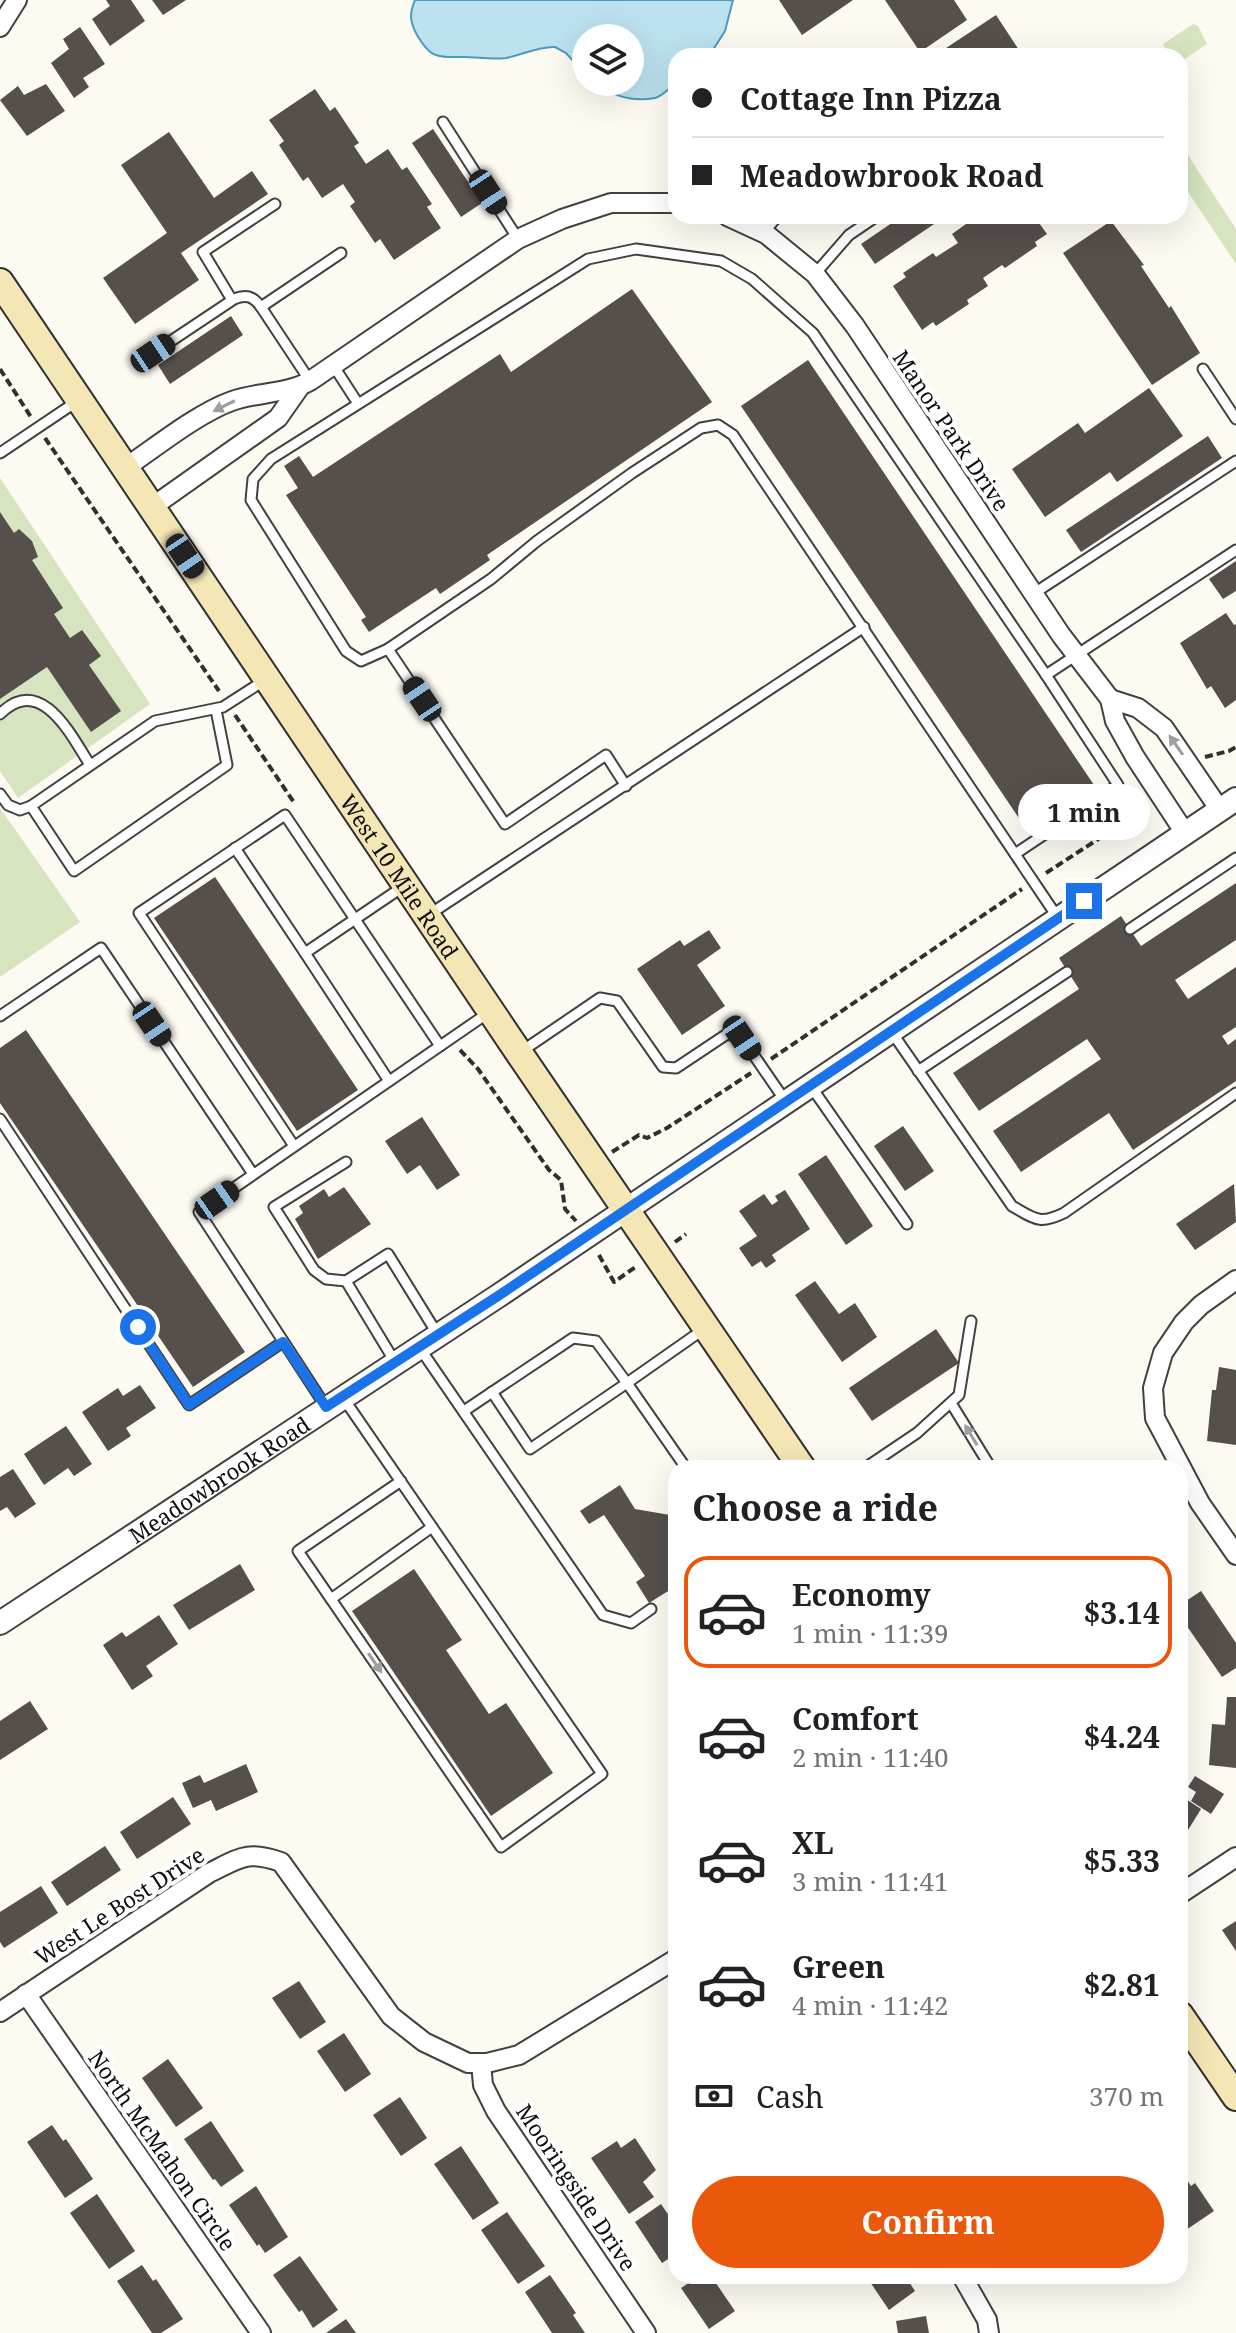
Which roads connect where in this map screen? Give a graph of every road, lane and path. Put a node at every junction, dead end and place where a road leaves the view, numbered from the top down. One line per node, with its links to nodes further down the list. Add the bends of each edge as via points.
1 (17, 0): 2 (street)
2 (0, 27)
3 (443, 122): 10 (lane)
4 (668, 203): 10 (street, via 611,203)
5 (275, 204): 14 (lane, via 203,252)
6 (744, 224): 9 (street, Manor Park Drive)
7 (771, 224): 9 (lane)
8 (865, 224): 12 (lane)
9 (763, 233): 12 (street, Manor Park Drive)
10 (518, 239): 17 (street)
11 (341, 253): 15 (lane)
12 (815, 274): 30 (street, Manor Park Drive)
13 (0, 282): 21 (main road, West 10 Mile Road)
14 (232, 300): 15 (lane, via 250,296); 16 (lane)
15 (261, 307): 20 (lane)
16 (153, 353)
17 (333, 365): 20 (street); 22 (lane)
18 (0, 369): 24 (path)
19 (1203, 369): 23 (lane)
20 (304, 384): 27 (street, one-way to 27, via 228,402); 28 (street, via 278,418)
21 (79, 400): 24 (lane); 27 (main road, West 10 Mile Road)
22 (357, 402): 32 (lane, via 271,459 253,479 251,500 346,651 361,661); 34 (lane, via 588,259 636,249 721,261 752,279 813,333)
23 (1236, 419)
24 (38, 428): 25 (lane); 37 (path)
25 (0, 453)
26 (1236, 461): 30 (lane)
27 (125, 468): 28 (main road, West 10 Mile Road)
28 (152, 507): 35 (main road, West 10 Mile Road)
29 (1236, 550): 33 (lane)
30 (1033, 594): 33 (street, Manor Park Drive)
31 (864, 627): 32 (lane, via 733,435 718,425 701,428 632,473); 41 (lane); 49 (lane)
32 (388, 649): 41 (lane, via 505,824 606,755)
33 (1077, 655): 34 (lane); 36 (street, Manor Park Drive)
34 (1046, 675): 49 (lane, via 1118,785)
35 (267, 679): 37 (lane); 52 (main road, West 10 Mile Road)
36 (1110, 699): 44 (street, one-way to 36, via 1164,728 1138,708); 47 (street, Manor Park Drive, via 1115,721 1135,757)
37 (228, 705): 38 (lane); 46 (path)
38 (216, 710): 40 (lane, via 155,721); 45 (lane, via 227,765 74,871)
39 (0, 714): 40 (lane, via 27,700 50,708)
40 (90, 765): 45 (lane)
41 (626, 786): 53 (lane)
42 (0, 794): 45 (lane, via 20,810)
43 (1148, 803): 51 (path)
44 (1228, 804): 47 (street, Meadowbrook Road)
45 (31, 806)
46 (300, 811)
47 (1185, 833): 54 (street, Meadowbrook Road)
48 (235, 848): 55 (lane, via 285,815); 57 (lane); 72 (lane, via 139,913)
49 (1015, 854): 51 (lane)
50 (1236, 858): 56 (lane)
51 (1032, 882): 54 (lane); 65 (path)
52 (407, 884): 53 (main road, West 10 Mile Road); 55 (lane)
53 (427, 916): 59 (main road, West 10 Mile Road)
54 (1058, 918): 61 (street, Meadowbrook Road)
55 (356, 919): 57 (lane); 63 (lane)
56 (1130, 929)
57 (305, 953): 67 (lane)
58 (1067, 972): 66 (lane)
59 (490, 1011): 62 (lane); 64 (main road, West 10 Mile Road)
60 (0, 1016): 75 (lane, via 101,948)
61 (891, 1031): 66 (lane); 68 (street, Meadowbrook Road)
62 (452, 1038): 63 (lane); 76 (path)
63 (440, 1046): 67 (lane)
64 (519, 1053): 65 (lane, via 600,998 617,1001 663,1067 676,1068 727,1034 742,1038); 74 (main road, West 10 Mile Road)
65 (761, 1065): 70 (lane); 74 (path, via 667,1128 647,1138 639,1135)
66 (918, 1071): 69 (lane, via 1012,1206 1046,1221)
67 (389, 1081): 72 (lane)
68 (810, 1085): 70 (street, Meadowbrook Road); 78 (lane)
69 (1236, 1093)
70 (786, 1102): 77 (street, Meadowbrook Road)
71 (0, 1119): 87 (lane, via 189,1405)
72 (294, 1146): 75 (lane)
73 (346, 1162): 83 (lane, via 274,1207 314,1270 326,1279)
74 (594, 1164): 76 (path); 77 (main road, West 10 Mile Road)
75 (253, 1174): 87 (lane, via 199,1212)
76 (563, 1185): 80 (path, via 565,1209)
77 (625, 1209): 80 (street, Meadowbrook Road); 81 (main road, West 10 Mile Road)
78 (907, 1224)
79 (686, 1234): 81 (path)
80 (586, 1236): 81 (path, via 614,1282); 86 (street, Meadowbrook Road)
81 (656, 1254): 85 (main road, West 10 Mile Road)
82 (1236, 1280): 99 (street, via 1184,1322 1163,1353 1153,1388 1155,1418)
83 (346, 1281): 86 (lane, via 388,1254); 89 (lane)
84 (971, 1321): 93 (lane, via 959,1395)
85 (707, 1327): 90 (lane); 96 (main road, West 10 Mile Road)
86 (438, 1335): 88 (street, Meadowbrook Road)
87 (283, 1342): 92 (lane)
88 (419, 1347): 89 (street, Meadowbrook Road); 94 (lane)
89 (395, 1362): 92 (street, Meadowbrook Road)
90 (627, 1383): 91 (lane, via 596,1341 573,1338); 91 (lane, via 530,1449); 95 (lane)
91 (492, 1392): 94 (lane)
92 (334, 1402): 101 (lane); 106 (street, Meadowbrook Road)
93 (951, 1403): 97 (lane); 98 (lane, one-way to 93)
94 (464, 1411): 105 (lane, via 603,1615 631,1623)
95 (680, 1460)
96 (797, 1460)
97 (877, 1460)
98 (986, 1460)
99 (1177, 1460)
100 (1188, 1480): 103 (street)
101 (401, 1481): 102 (lane); 104 (lane, via 298,1551)
102 (432, 1527): 104 (lane); 104 (lane, one-way to 102, via 501,1847 602,1774)
103 (1236, 1555)
104 (331, 1599)
105 (651, 1609)
106 (0, 1623)
107 (1236, 1857): 108 (street)
108 (1188, 1889)
109 (668, 1964): 113 (street, West Le Bost Drive, via 519,2055)
110 (26, 1994): 111 (street, West Le Bost Drive); 113 (street, West Le Bost Drive, via 209,1873 242,1857 260,1855 281,1862 391,2016 448,2055); 116 (street, North McMahon Circle)
111 (0, 2012)
112 (1188, 2027): 114 (main road)
113 (481, 2063): 117 (street, Mooringside Drive, via 483,2085 496,2111)
114 (1236, 2097)
115 (967, 2284): 118 (street)
116 (261, 2333)
117 (646, 2333)
118 (989, 2333)

